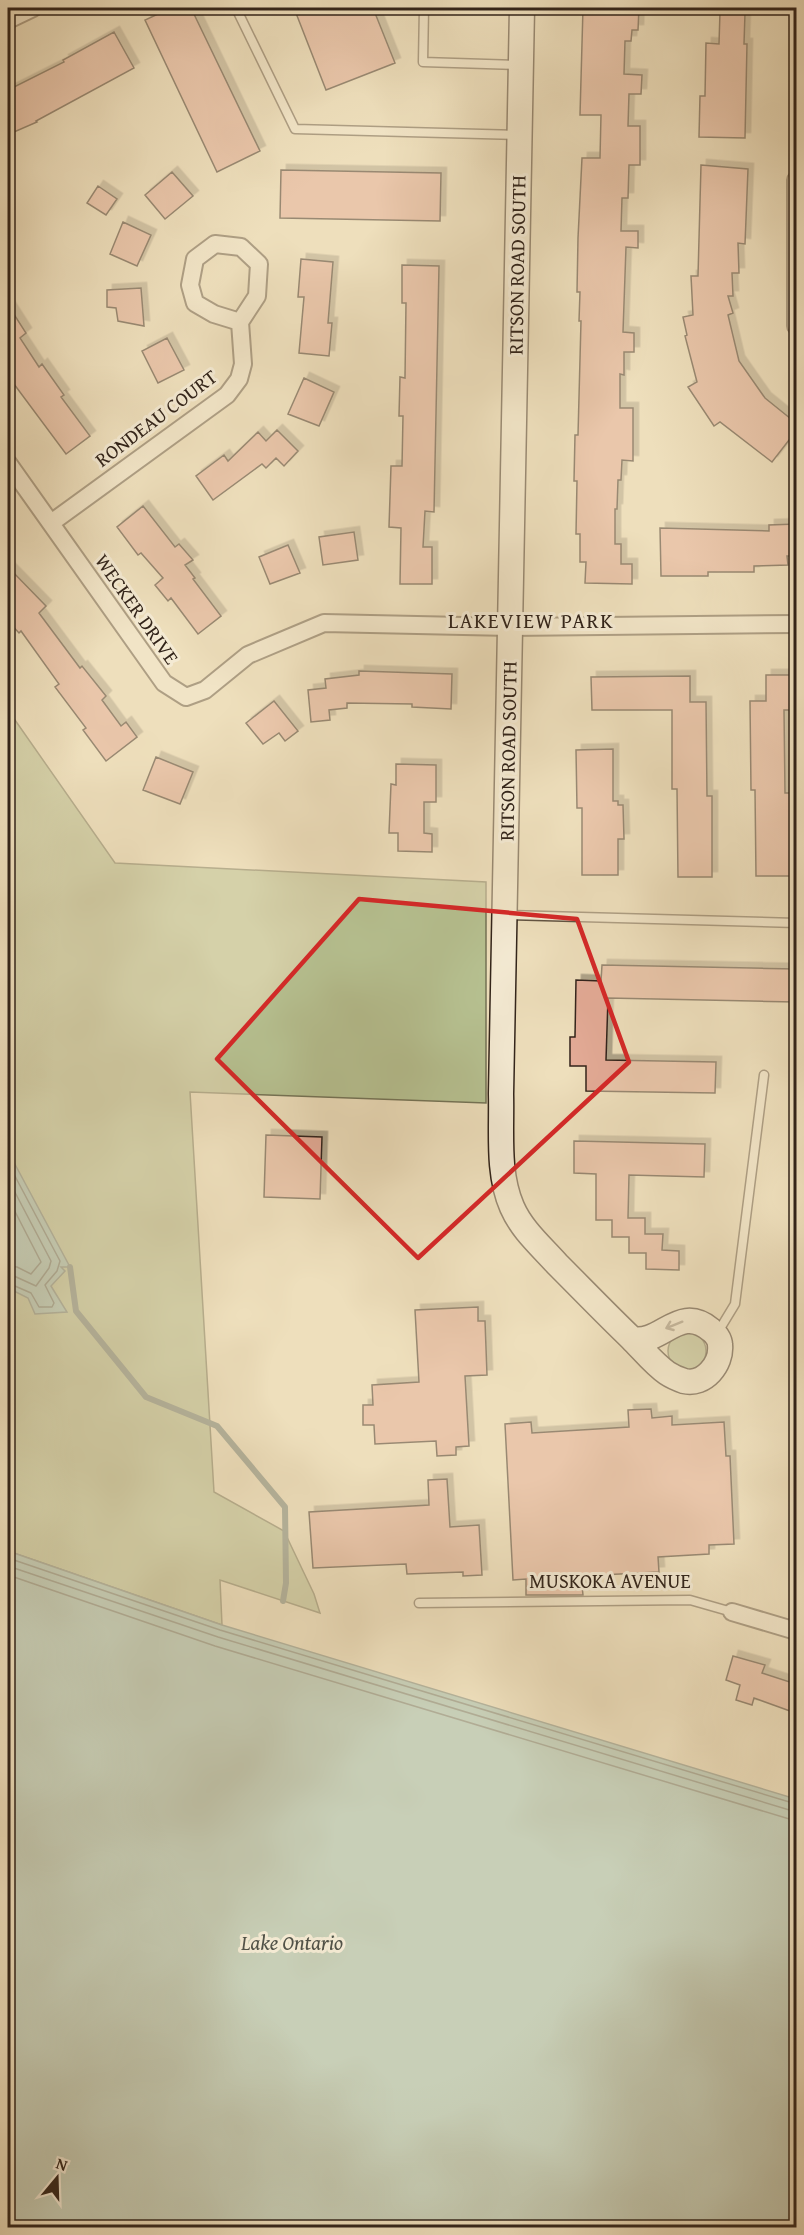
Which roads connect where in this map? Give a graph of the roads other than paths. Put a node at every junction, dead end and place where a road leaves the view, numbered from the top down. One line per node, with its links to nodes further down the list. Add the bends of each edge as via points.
1 (33, 8): 5 (street)
2 (236, 8): 7 (lane, via 295,129)
3 (424, 8): 6 (lane, via 423,62)
4 (522, 8): 6 (street, RITSON ROAD SOUTH)
5 (8, 20)
6 (521, 65): 7 (street, RITSON ROAD SOUTH)
7 (520, 135): 14 (street, RITSON ROAD SOUTH)
8 (796, 180): 10 (street)
9 (240, 322): 9 (street, via 257,296 259,264 241,247 215,244 195,259 190,285 195,303); 12 (street, RONDEAU COURT, via 243,364 239,379 227,394)
10 (796, 326)
11 (8, 463): 12 (street, WECKER DRIVE)
12 (51, 523): 14 (street, WECKER DRIVE, via 164,683 186,697 205,690 248,655 324,623)
13 (796, 624): 14 (street)
14 (510, 627): 15 (street, RITSON ROAD SOUTH)
15 (504, 915): 16 (lane); 19 (street, RITSON ROAD SOUTH, via 503,1175 512,1208 522,1226)
16 (796, 923)
17 (764, 1075): 18 (lane, via 735,1304)
18 (716, 1334): 19 (street, one-way to 19, via 693,1320 680,1321 646,1340); 19 (street, RITSON ROAD SOUTH, via 720,1344 715,1365 697,1382 668,1374)
19 (632, 1339)
20 (419, 1603): 21 (lane, MUSKOKA AVENUE, via 690,1600)
21 (732, 1612): 22 (street, MUSKOKA AVENUE)
22 (796, 1631)

